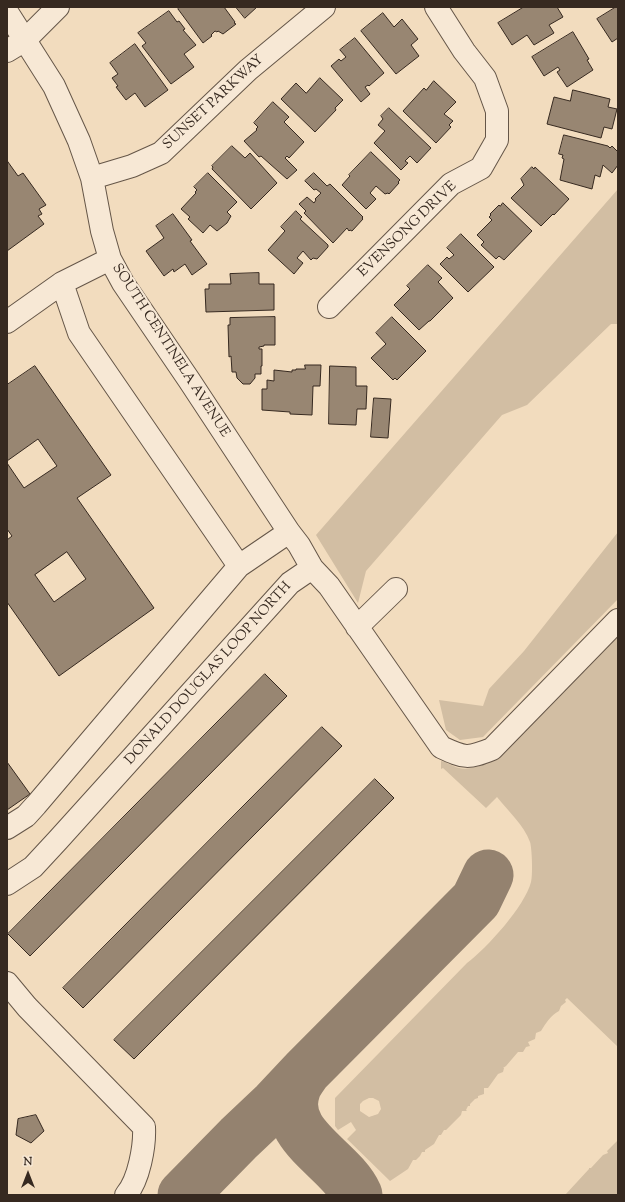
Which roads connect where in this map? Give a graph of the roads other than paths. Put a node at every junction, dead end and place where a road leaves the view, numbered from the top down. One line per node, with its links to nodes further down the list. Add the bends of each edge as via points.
1 (58, 7): 5 (street)
2 (324, 7): 7 (street, SUNSET PARKWAY, via 248,70 160,153 132,166)
3 (436, 7): 10 (street, EVENSONG DRIVE, via 485,78 498,111 498,140 481,168 451,184)
4 (7, 12): 5 (street, SOUTH CENTINELA AVENUE)
5 (16, 46): 6 (street); 7 (street, SOUTH CENTINELA AVENUE, via 54,86 79,141)
6 (7, 68)
7 (92, 178): 8 (street, SOUTH CENTINELA AVENUE)
8 (110, 259): 9 (street); 12 (street, SOUTH CENTINELA AVENUE, via 123,283)
9 (62, 283): 11 (street); 13 (street, via 79,333)
10 (329, 307)
11 (7, 322)
12 (289, 532): 13 (street); 14 (street, SOUTH CENTINELA AVENUE)
13 (239, 566): 18 (street, via 36,805 26,816)
14 (312, 568): 17 (street, via 329,586); 19 (street, DONALD DOUGLAS LOOP NORTH, via 290,583 33,866)
15 (396, 588): 17 (street)
16 (618, 620): 17 (street, via 492,749 476,755 461,756 441,747)
17 (357, 627)
18 (7, 828)
19 (7, 884)
20 (7, 983): 21 (street, via 27,1007 144,1127 145,1139 140,1161 133,1187)
21 (126, 1195)

